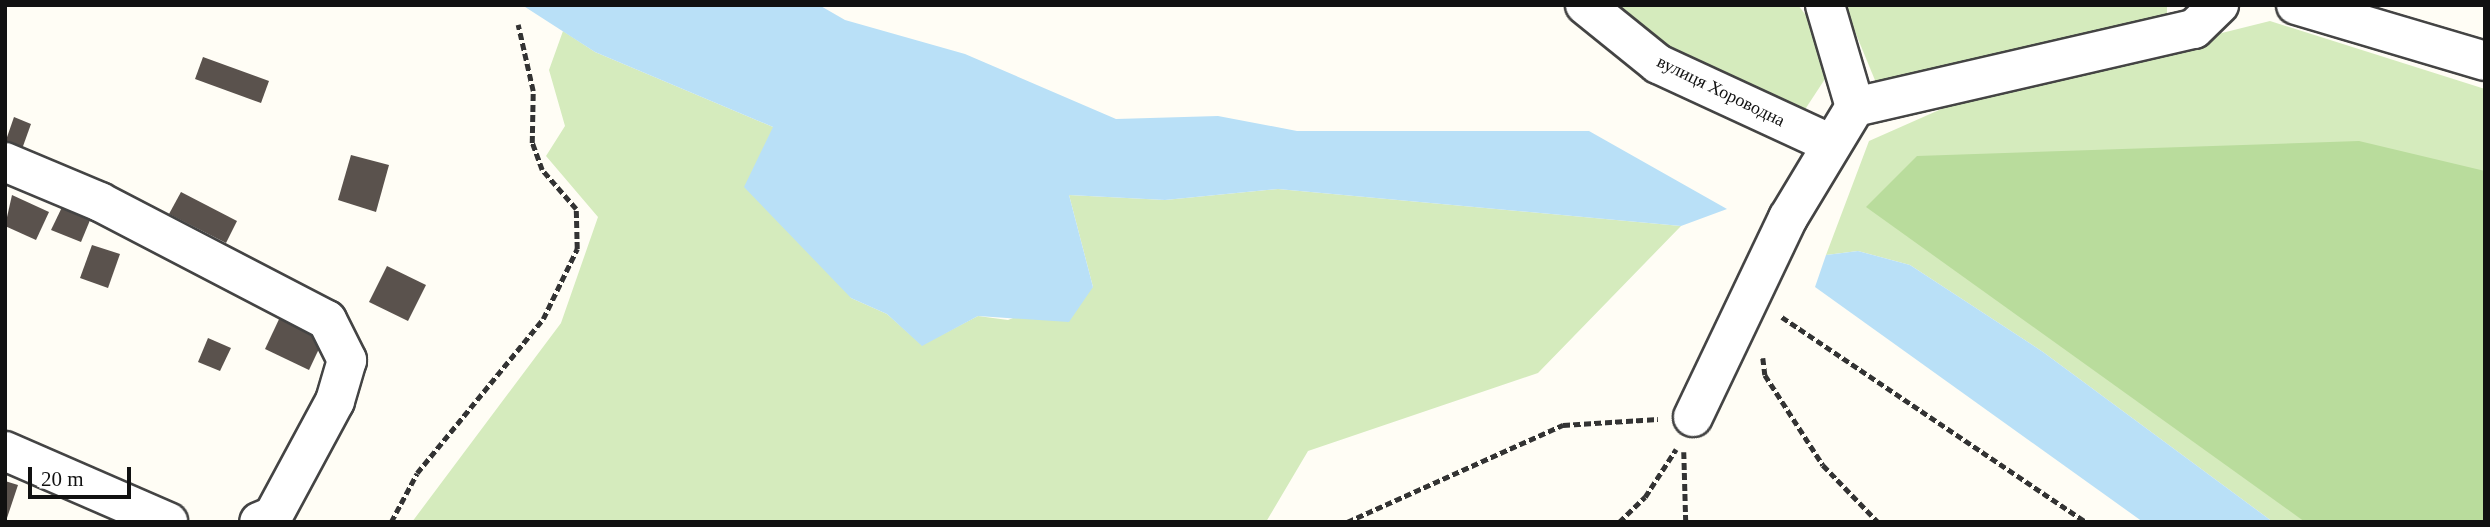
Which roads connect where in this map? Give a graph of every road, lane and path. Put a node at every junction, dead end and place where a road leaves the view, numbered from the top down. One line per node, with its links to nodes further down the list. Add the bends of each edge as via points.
1 (1585, 5): 8 (street, вулиця Хороводна, via 1658,64)
2 (1825, 5): 7 (street)
3 (2219, 5): 7 (street, via 2194,29)
4 (2296, 5): 6 (street)
5 (518, 25): 16 (path, via 533,91 532,143 541,170 576,209 577,249 542,319 417,473)
6 (2485, 61)
7 (1855, 107): 8 (street)
8 (1829, 143): 10 (street)
9 (5, 162): 15 (street, via 100,202 327,320 346,360 335,401 273,516)
10 (1752, 292): 12 (street); 21 (path, via 1817,345)
11 (1761, 347): 20 (path, via 1765,375 1823,465)
12 (1693, 417): 17 (path, via 1563,425)
13 (5, 451): 14 (street)
14 (168, 522)
15 (259, 522)
16 (391, 522)
17 (1347, 522)
18 (1619, 522): 19 (path, via 1645,497 1684,438)
19 (1686, 522)
20 (1878, 522)
21 (2086, 522)

